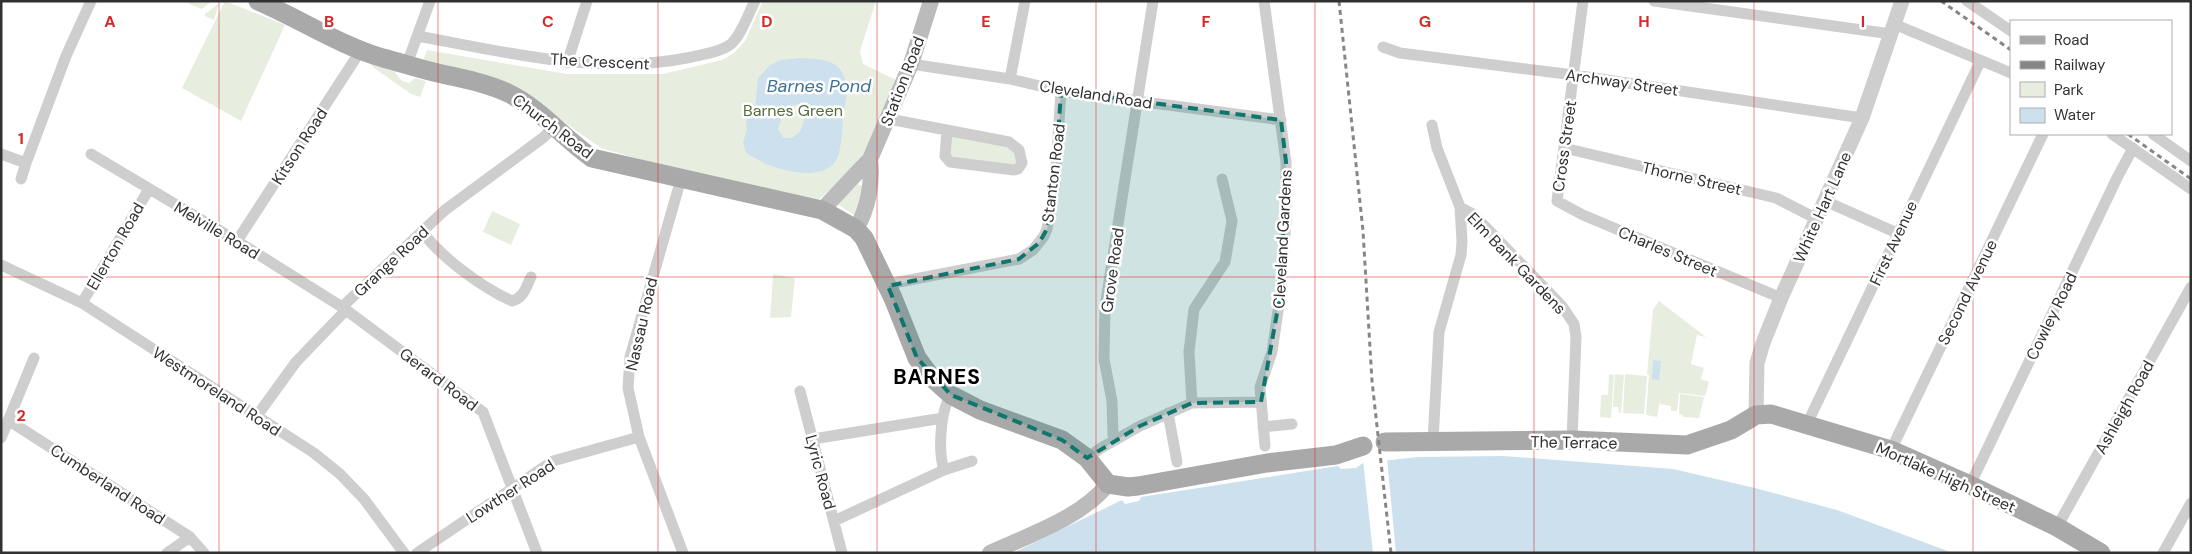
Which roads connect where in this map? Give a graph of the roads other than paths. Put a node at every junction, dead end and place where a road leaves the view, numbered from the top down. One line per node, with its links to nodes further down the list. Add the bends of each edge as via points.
1 (91, 1): 43 (street, via 66,56)
2 (258, 1): 18 (main road, Church Road)
3 (430, 1): 16 (street)
4 (587, 1): 20 (street)
5 (755, 1): 20 (street, The Crescent, via 737,37 730,45 710,53 660,64)
6 (931, 1): 22 (main road, Station Road)
7 (1025, 1): 25 (street)
8 (1153, 1): 27 (street, Grove Road)
9 (1264, 1): 30 (street, Cleveland Gardens)
10 (1583, 1): 24 (street, Cross Street)
11 (1654, 1): 14 (street)
12 (1902, 1): 14 (street, White Hart Lane)
13 (1967, 1): 15 (street)
14 (1892, 29): 19 (street); 28 (street, White Hart Lane)
15 (2010, 30)
16 (418, 36): 20 (street, The Crescent); 21 (street)
17 (1383, 47): 24 (street, Archway Street)
18 (361, 50): 21 (main road, Church Road); 59 (street, Kitson Road)
19 (1980, 62): 23 (street); 58 (street, First Avenue)
20 (567, 63)
21 (407, 64): 31 (main road, Church Road, via 489,85 534,108)
22 (910, 64): 25 (street, Cleveland Road); 29 (main road, Station Road)
23 (2010, 74)
24 (1574, 75): 28 (street, Archway Street); 37 (street, Cross Street)
25 (1010, 79): 26 (street, Cleveland Road)
26 (1061, 91): 27 (street, Cleveland Road); 62 (street, Stanton Road, via 1055,184 1046,229 1033,250 1019,259)
27 (1138, 101): 30 (street, Cleveland Road); 83 (street, Grove Road, via 1105,307 1104,359)
28 (1862, 118): 52 (street, White Hart Lane)
29 (888, 119): 33 (street); 41 (main road, Station Road)
30 (1281, 120): 70 (street, Cleveland Gardens, via 1286,162 1281,291 1272,352 1260,387)
31 (555, 125): 46 (main road, Church Road, via 577,148 592,158); 57 (street, Grange Road, via 544,137 445,210)
32 (1432, 125): 53 (street, Elm Bank Gardens, via 1437,148)
33 (946, 131): 33 (street, via 1009,142 1019,150 1022,163 1014,170 950,162 945,156)
34 (2043, 135): 89 (street, Second Avenue)
35 (2114, 135): 38 (street)
36 (2154, 135): 42 (street)
37 (1564, 148): 51 (street, Cross Street); 55 (street, Thorne Street, via 1776,198)
38 (2133, 148): 50 (street); 95 (street, Cowley Road)
39 (1, 154): 43 (street)
40 (91, 154): 49 (street, Melville Road)
41 (870, 158): 44 (main road, Station Road); 48 (main road, Station Road)
42 (2191, 161)
43 (26, 163): 45 (street)
44 (854, 177): 48 (main road); 54 (main road, Station Road)
45 (21, 179)
46 (681, 179): 54 (main road, Church Road); 80 (street, Nassau Road, via 630,357 628,388)
47 (1222, 179): 71 (street, via 1232,221 1225,262 1194,309 1189,352)
48 (870, 183): 56 (main road, Station Road, via 862,219)
49 (149, 189): 59 (street, Melville Road); 65 (street, Ellerton Road)
50 (2191, 190)
51 (1557, 201): 64 (street, Charles Street, via 1583,215)
52 (1825, 201): 55 (street, White Hart Lane); 58 (street)
53 (1460, 207): 84 (street, Elm Bank Gardens, via 1473,214 1562,306 1574,324); 85 (street, Elm Bank Gardens, via 1461,256 1439,332)
54 (822, 210): 56 (main road, Church Road)
55 (1817, 218): 64 (street, White Hart Lane)
56 (856, 229): 62 (main road, via 864,238)
57 (422, 231): 61 (street, via 435,249 512,301 518,300); 66 (street, Grange Road)
58 (1897, 233): 78 (street, First Avenue)
59 (237, 241): 66 (street, Melville Road)
60 (1, 265): 65 (street, Westmoreland Road)
61 (531, 278)
62 (888, 286): 69 (main road, via 917,358)
63 (2191, 287): 99 (street, Ashleigh Road)
64 (1781, 298): 73 (street, White Hart Lane, via 1757,363)
65 (82, 303): 74 (street, Westmoreland Road)
66 (344, 309): 74 (street, Grange Road, via 296,362); 96 (street, Gerard Road, via 483,412)
67 (34, 358): 76 (street)
68 (800, 391): 82 (street, Lyric Road)
69 (951, 396): 75 (street, via 946,402); 90 (main road, via 1062,440)
70 (1260, 402): 71 (street); 79 (street, Cleveland Gardens)
71 (1192, 403): 72 (street)
72 (1168, 414): 83 (street); 92 (street)
73 (1756, 414): 78 (main road, Mortlake High Street, via 1771,414); 84 (main road, The Terrace, via 1731,430 1687,446)
74 (256, 417): 103 (street, Westmoreland Road, via 314,453 340,474 364,499)
75 (943, 418): 82 (street); 93 (street, via 941,462)
76 (8, 420): 81 (street); 100 (street, Cumberland Road)
77 (1292, 424): 79 (street)
78 (1806, 424): 89 (main road, Mortlake High Street)
79 (1263, 428): 87 (street, Cleveland Gardens)
80 (639, 437): 96 (street, Lowther Road, via 553,461); 106 (street, Nassau Road)
81 (1, 438)
82 (813, 438): 98 (street, Lyric Road)
83 (1116, 440): 90 (street)
84 (1572, 440): 85 (main road, The Terrace)
85 (1433, 441): 86 (main road, The Terrace)
86 (1386, 442)
87 (1266, 446)
88 (1363, 446): 94 (main road, via 1336,455 1267,463 1138,486)
89 (1891, 450): 95 (main road, Mortlake High Street)
90 (1087, 458): 94 (main road)
91 (972, 461): 93 (street)
92 (1176, 462)
93 (944, 470): 98 (street)
94 (1108, 484): 108 (main road, via 1080,509)
95 (1970, 485): 99 (main road, Mortlake High Street)
96 (512, 488): 104 (street, Lowther Road); 105 (street, Gerard Road)
97 (2191, 503): 110 (street)
98 (834, 521): 107 (street, Lyric Road)
99 (2057, 528): 109 (main road, Mortlake High Street)
100 (190, 537): 101 (street); 102 (street, Cumberland Road)
101 (168, 553)
102 (204, 553)
103 (404, 553)
104 (417, 553)
105 (537, 553)
106 (683, 553)
107 (842, 553)
108 (990, 553)
109 (2101, 553)
110 (2163, 553)

